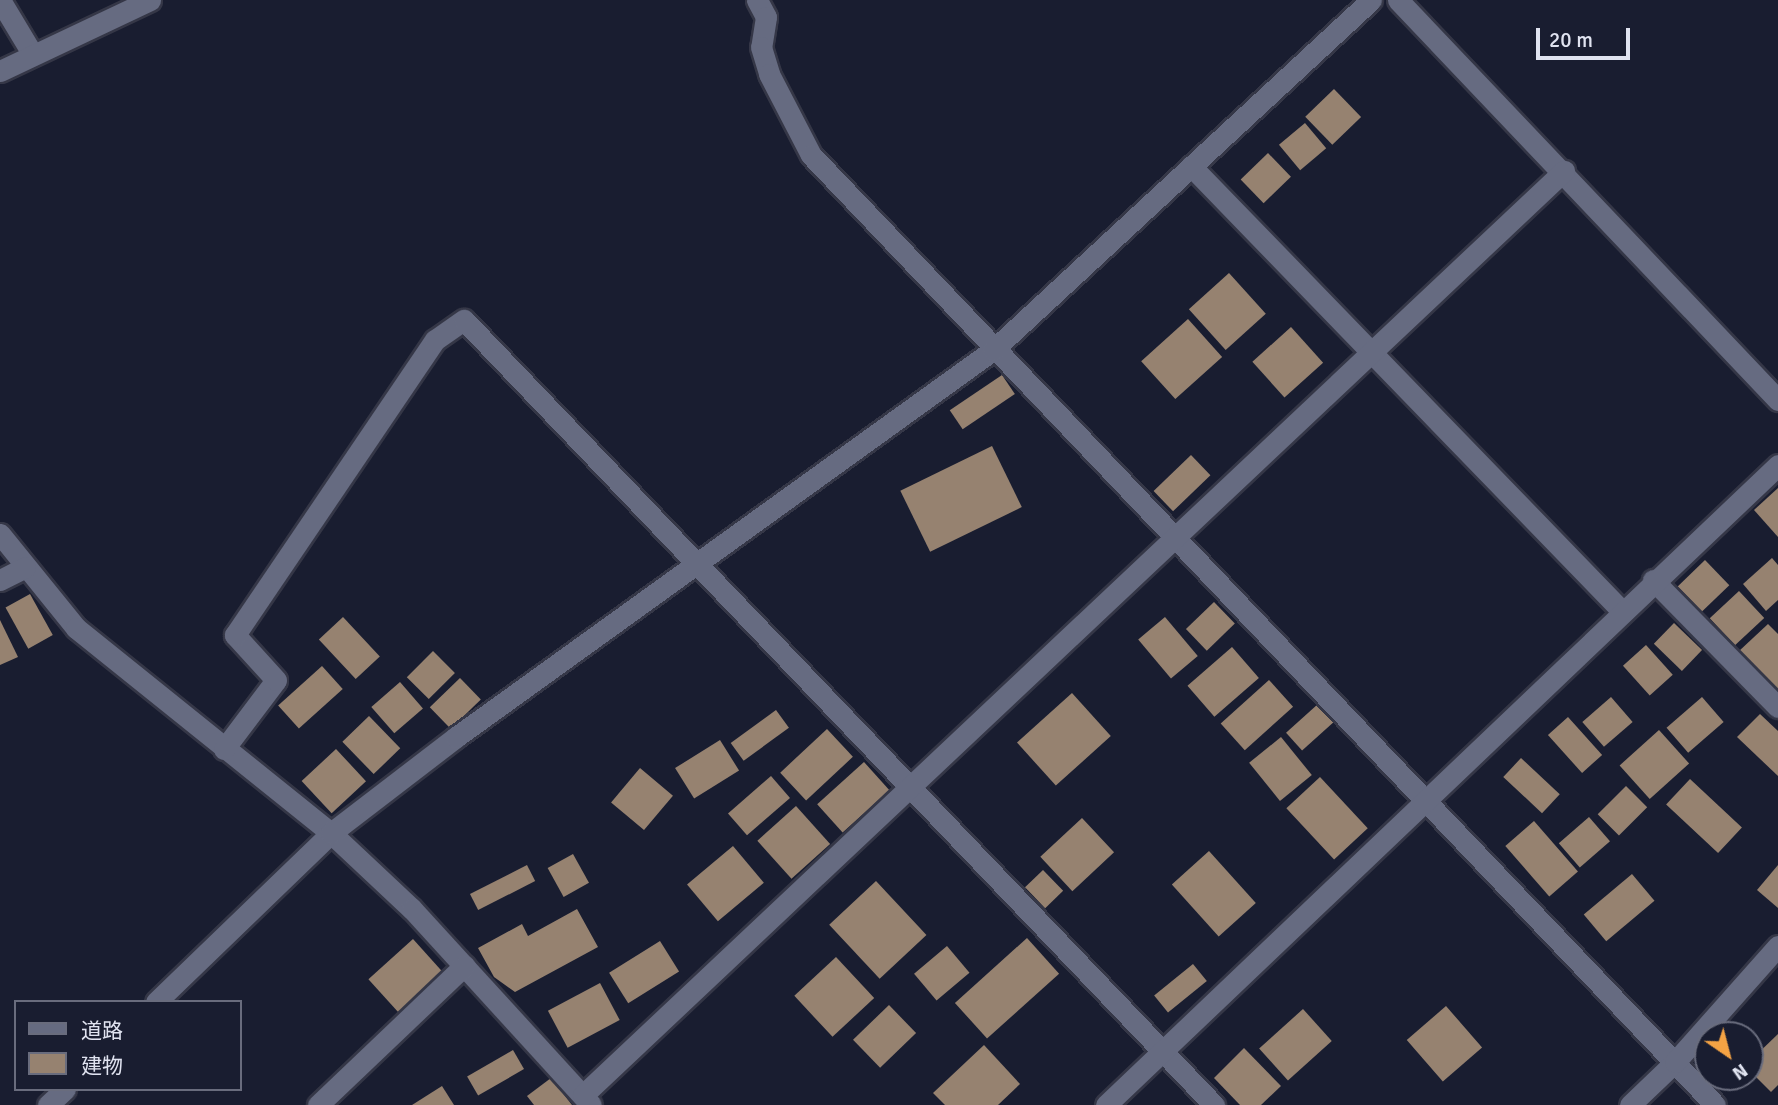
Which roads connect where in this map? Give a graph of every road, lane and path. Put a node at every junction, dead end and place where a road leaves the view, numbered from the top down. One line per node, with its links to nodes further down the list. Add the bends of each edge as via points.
1 (0, 0): 6 (street)
2 (150, 0): 6 (street)
3 (757, 0): 10 (street, via 766,17 761,47 769,74 811,155)
4 (1371, 0): 8 (street)
5 (1398, 0): 9 (street)
6 (33, 55): 7 (street)
7 (0, 71)
8 (1191, 166): 10 (street); 11 (street)
9 (1564, 171): 11 (street); 12 (street)
10 (993, 350): 15 (street); 17 (street)
11 (1374, 354): 15 (street); 20 (street)
12 (1778, 400)
13 (1778, 465): 19 (street)
14 (0, 534): 16 (street)
15 (1176, 537): 23 (street); 24 (street)
16 (25, 566): 18 (street); 22 (street, via 76,628)
17 (699, 566): 22 (street, via 464,320 435,340 235,635 276,680); 23 (street); 25 (street, via 456,737)
18 (0, 580)
19 (1653, 580): 20 (street); 21 (street)
20 (1620, 610): 24 (street)
21 (1778, 707)
22 (224, 749): 25 (street)
23 (910, 787): 29 (street); 32 (street)
24 (1426, 798): 29 (street); 30 (street)
25 (331, 833): 27 (street); 28 (street)
26 (1778, 946): 30 (street)
27 (464, 966): 32 (street); 34 (street)
28 (158, 1000)
29 (1162, 1052): 35 (street); 36 (street)
30 (1675, 1062): 37 (street); 38 (street)
31 (63, 1091): 33 (street)
32 (587, 1100)
33 (48, 1105)
34 (318, 1105)
35 (1106, 1105)
36 (1214, 1105)
37 (1630, 1105)
38 (1715, 1105)

